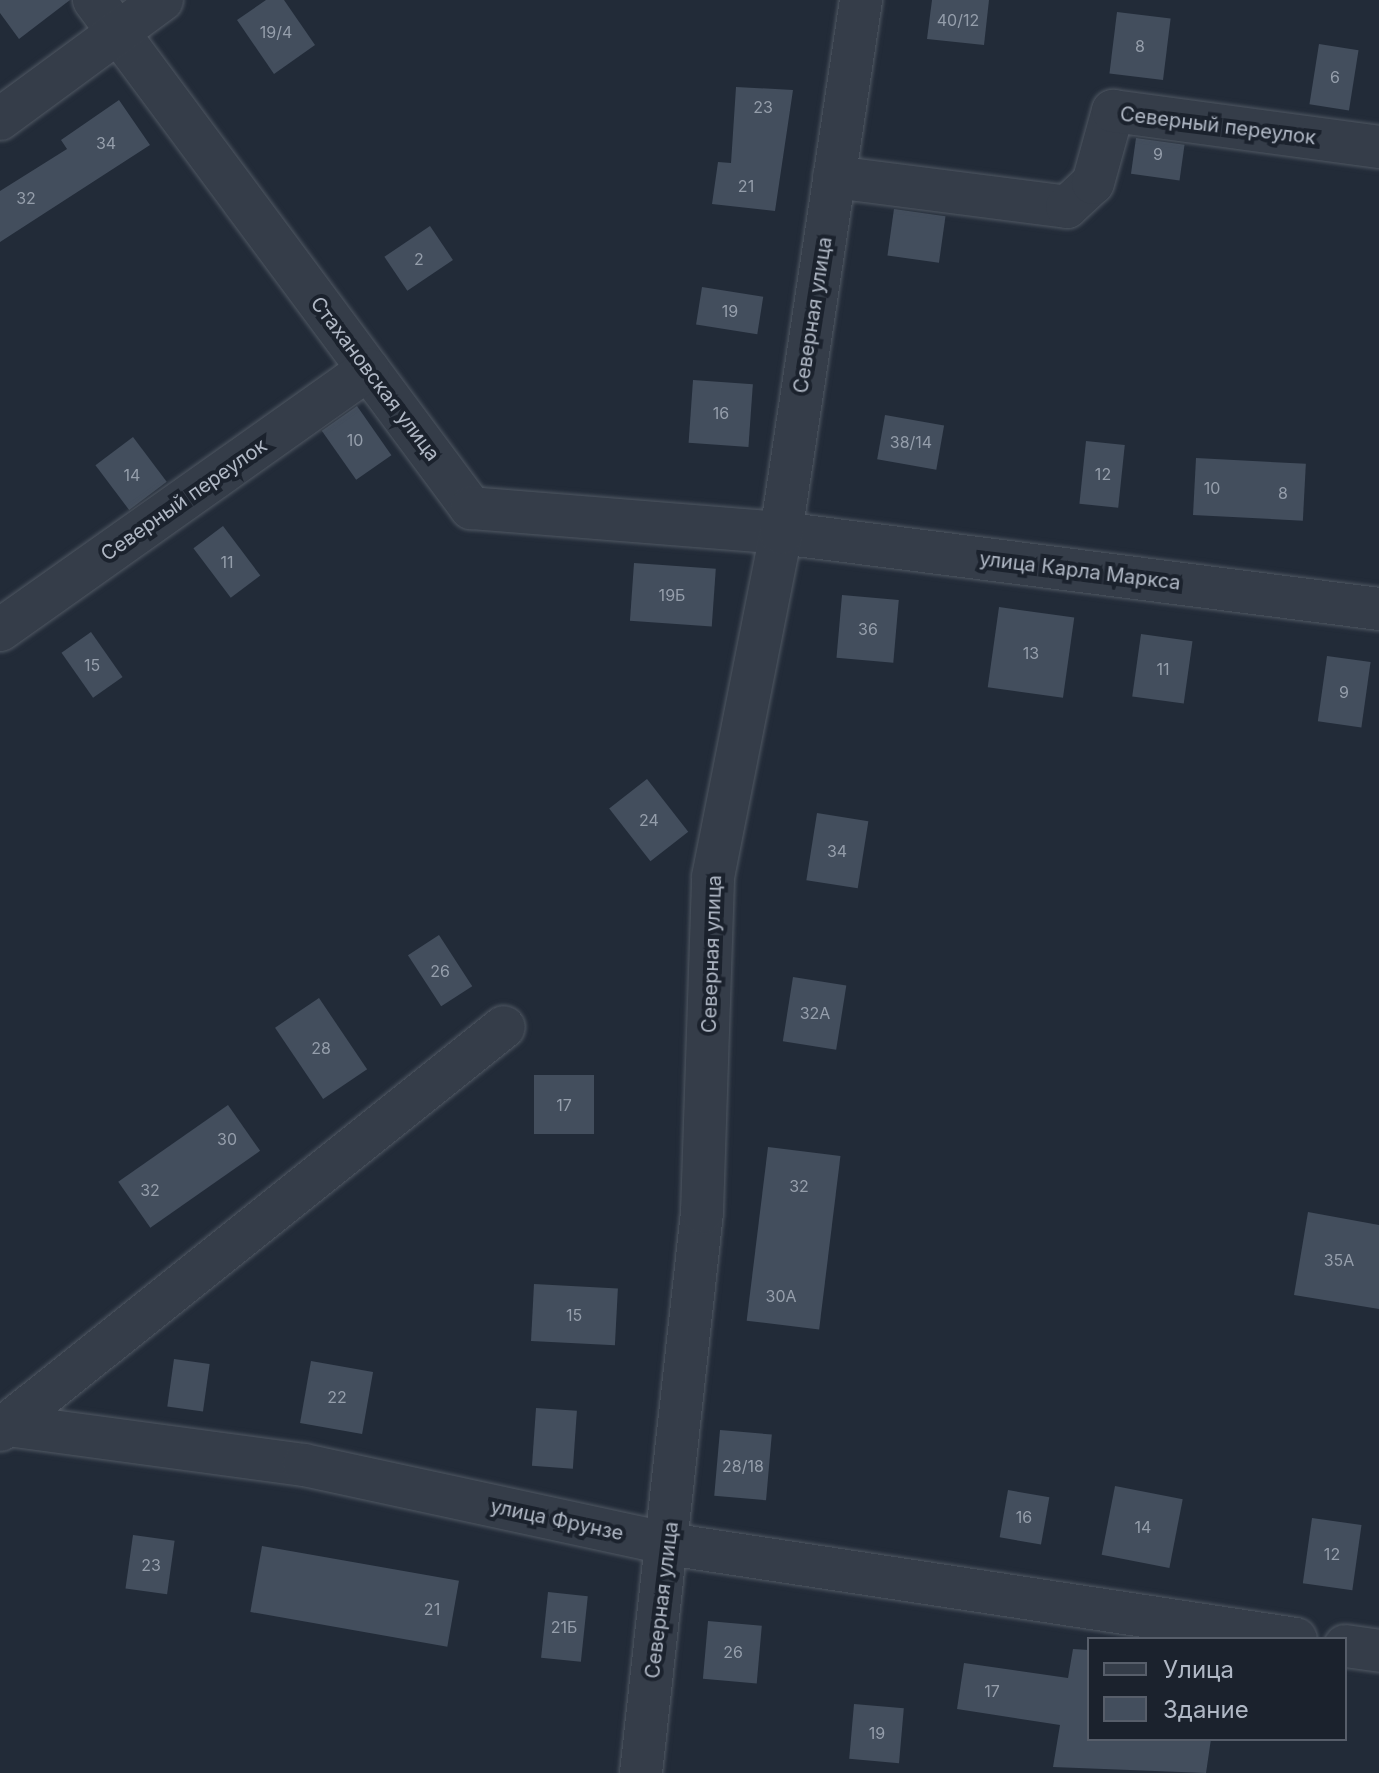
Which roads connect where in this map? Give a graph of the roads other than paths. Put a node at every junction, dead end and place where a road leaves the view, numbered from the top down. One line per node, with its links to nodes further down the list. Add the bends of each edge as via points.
1 (162, 0): 3 (street)
2 (861, 0): 6 (street, Северная улица)
3 (106, 16): 4 (street); 7 (street, Стахановская улица)
4 (0, 119)
5 (1379, 147): 6 (street, Северный переулок, via 1113,111 1093,183 1067,207)
6 (834, 177): 8 (street, Северная улица)
7 (368, 369): 8 (street, Стахановская улица, via 471,508); 10 (street, Северный переулок)
8 (781, 533): 9 (street, улица Карла Маркса); 13 (street, Северная улица, via 713,877 702,1212)
9 (1379, 609)
10 (0, 630)
11 (504, 1027): 12 (street, улица Фрунзе)
12 (4, 1427): 13 (street, улица Фрунзе, via 304,1465)
13 (668, 1544): 14 (street, улица Фрунзе); 17 (street, Северная улица)
14 (1283, 1637)
15 (1347, 1646): 16 (street)
16 (1379, 1651)
17 (641, 1773)

